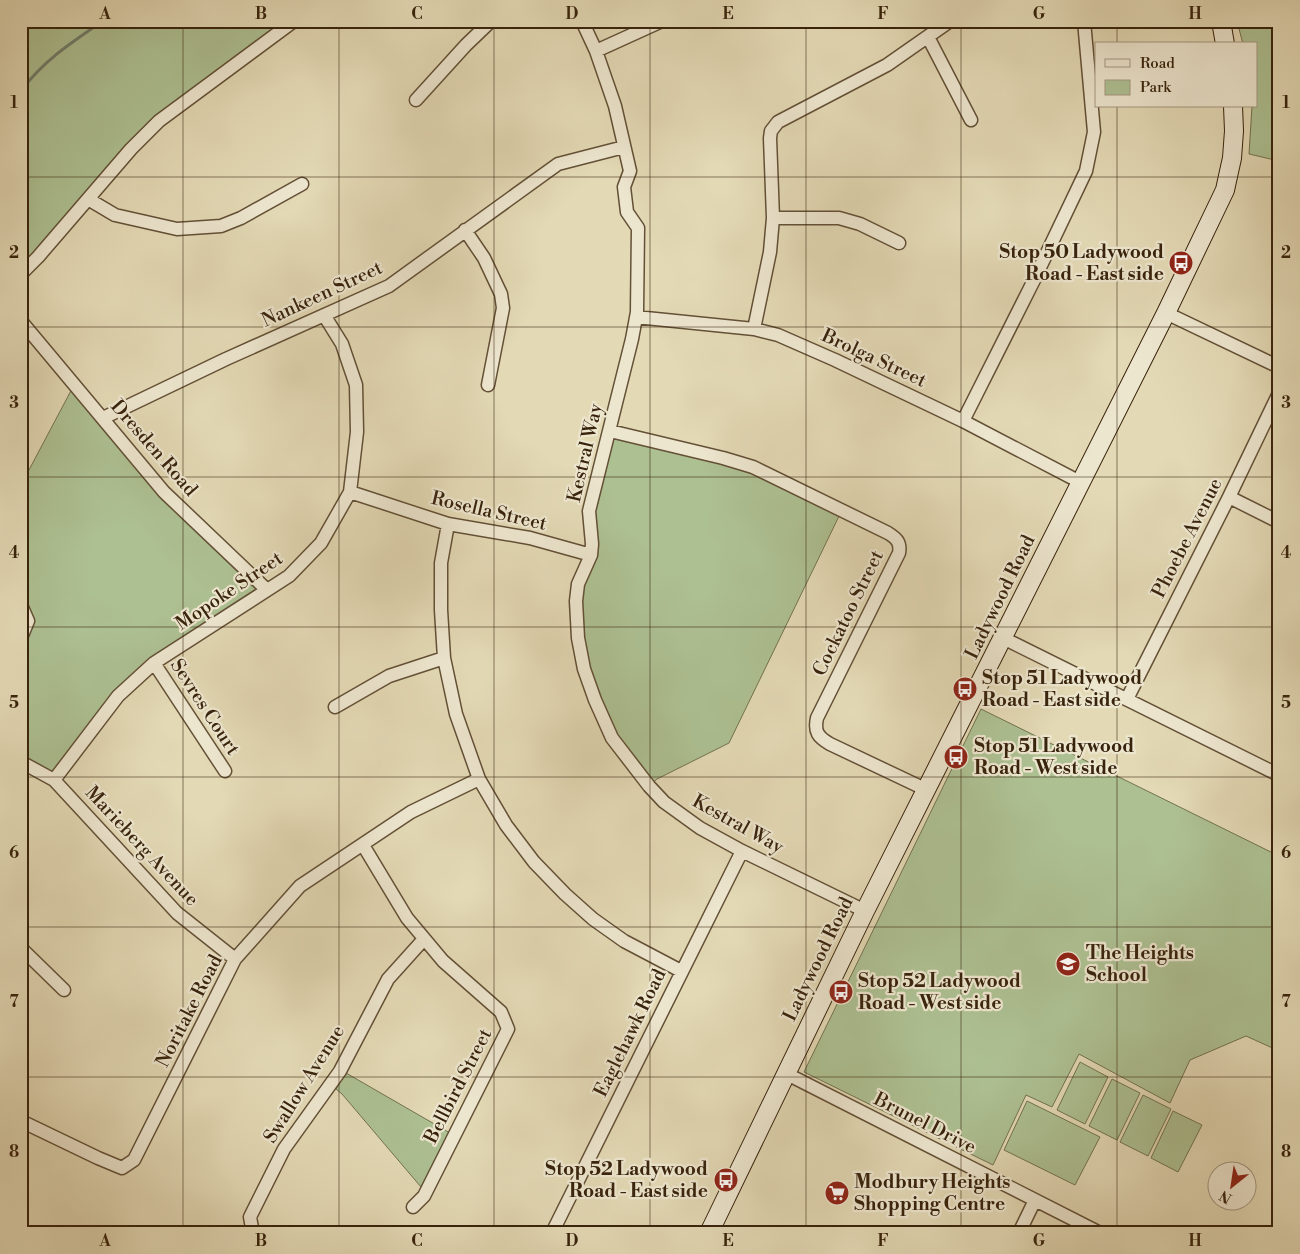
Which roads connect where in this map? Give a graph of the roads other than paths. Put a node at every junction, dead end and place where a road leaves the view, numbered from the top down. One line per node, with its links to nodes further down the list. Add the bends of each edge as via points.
1 (294, 21): 16 (street, via 159,120)
2 (491, 21): 11 (street)
3 (582, 21): 10 (street, Kestral Way)
4 (662, 21): 10 (street)
5 (950, 21): 8 (street)
6 (1084, 21): 30 (street, via 1094,132 1086,171)
7 (1221, 21): 9 (street)
8 (928, 37): 13 (street); 17 (street, via 887,65 778,122 770,138)
9 (1225, 42)
10 (596, 51): 14 (street, Kestral Way, via 615,106)
11 (416, 100)
12 (1234, 108): 21 (street, Ladywood Road, via 1234,131 1225,190)
13 (970, 120)
14 (624, 147): 18 (street, Nankeen Street, via 558,164); 23 (street, Kestral Way, via 630,171 624,187 627,212 638,228)
15 (302, 184): 16 (street, via 221,226 177,229 115,215)
16 (88, 199): 20 (street)
17 (773, 218): 19 (street, via 839,218 860,224); 25 (street, via 770,252)
18 (465, 230): 22 (street, Nankeen Street, via 390,286); 27 (street, via 484,258 501,294 503,308)
19 (899, 243)
20 (21, 274)
21 (1166, 313): 26 (street); 32 (street, Ladywood Road)
22 (324, 315): 29 (street, Nankeen Street); 33 (street, Mopoke Street, via 342,344 356,385 357,432)
23 (636, 317): 25 (street, Brolga Street); 31 (street, Kestral Way)
24 (21, 321): 29 (street, Dresden Road)
25 (754, 329): 30 (street, Brolga Street, via 797,342)
26 (1279, 367)
27 (488, 385)
28 (1279, 393): 34 (street, Phoebe Avenue)
29 (103, 418): 38 (street, Dresden Road, via 164,492)
30 (963, 422): 32 (street, Brolga Street)
31 (610, 431): 37 (street, Kestral Way, via 589,512); 51 (street, Cockatoo Street, via 753,467 897,539 899,553 815,726 821,739)
32 (1080, 482): 41 (street, Ladywood Road)
33 (350, 492): 36 (street, Rosella Street); 38 (street, Mopoke Street, via 321,543 289,576)
34 (1229, 497): 35 (street); 44 (street, Phoebe Avenue)
35 (1279, 522)
36 (448, 524): 37 (street, Rosella Street, via 530,538); 42 (street, via 441,563)
37 (591, 555): 53 (street, Kestral Way, via 578,584 578,638 584,669 612,738 664,802 700,828)
38 (267, 590): 43 (street, Mopoke Street)
39 (21, 605): 40 (street, via 28,621)
40 (21, 638)
41 (1003, 638): 44 (street); 51 (street, Ladywood Road)
42 (444, 658): 45 (street, via 389,676); 49 (street, via 456,714)
43 (154, 663): 47 (street, Sevres Court); 50 (street, Mopoke Street, via 118,696)
44 (1127, 700): 48 (street)
45 (335, 707)
46 (21, 762): 50 (street, Marieberg Avenue)
47 (225, 771)
48 (1279, 776)
49 (479, 779): 52 (street, Noritake Road, via 411,812); 58 (street, via 506,825 534,862 565,894 624,941)
50 (54, 780): 57 (street, Marieberg Avenue, via 177,913)
51 (927, 790): 54 (street, Ladywood Road)
52 (363, 845): 55 (street, Bellbird Street, via 407,918); 57 (street, Noritake Road, via 300,886)
53 (742, 850): 54 (street, Kestral Way); 58 (street, Eaglehawk Road)
54 (865, 911): 60 (street, Ladywood Road)
55 (424, 939): 63 (street, Bellbird Street, via 443,961 501,1012 508,1030 424,1196); 64 (street, Swallow Avenue, via 388,979 340,1071 284,1149 250,1217)
56 (21, 948): 59 (street)
57 (235, 959): 61 (street, Noritake Road, via 134,1160 122,1168)
58 (681, 971): 65 (street, Eaglehawk Road)
59 (64, 990)
60 (787, 1074): 62 (street, Brunel Drive); 66 (street, Ladywood Road)
61 (21, 1121)
62 (1035, 1200): 67 (street); 68 (street, Brunel Drive)
63 (413, 1207)
64 (255, 1233)
65 (552, 1233)
66 (709, 1233)
67 (1019, 1233)
68 (1100, 1233)

